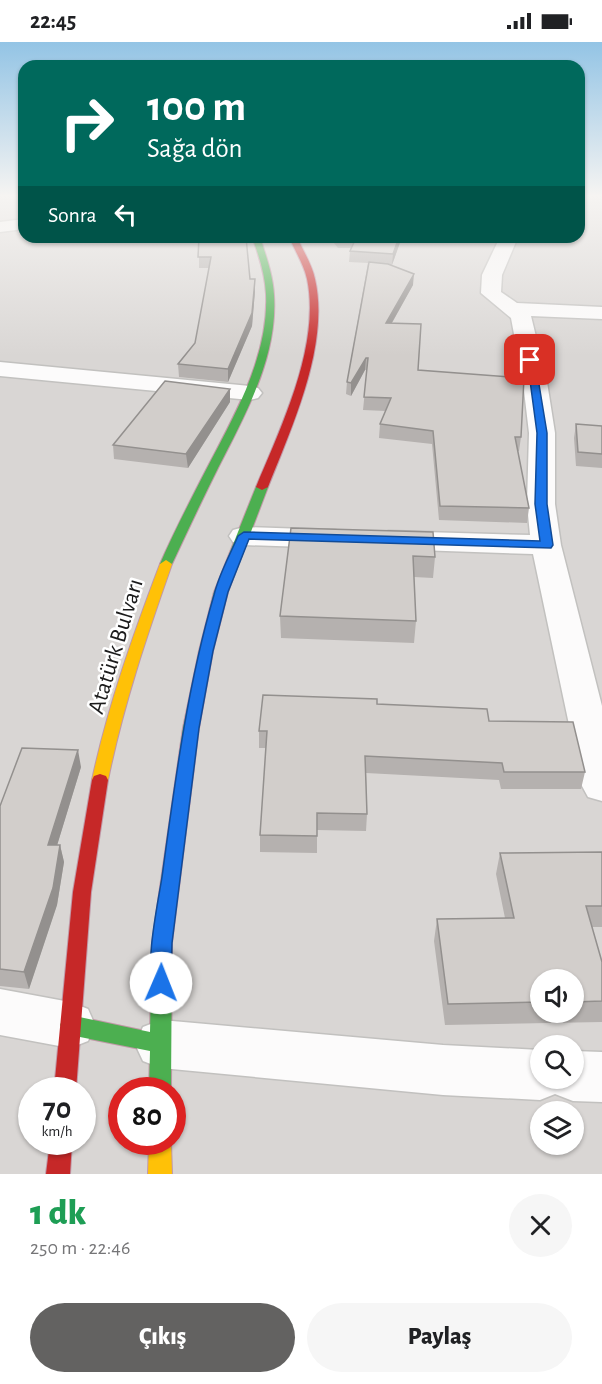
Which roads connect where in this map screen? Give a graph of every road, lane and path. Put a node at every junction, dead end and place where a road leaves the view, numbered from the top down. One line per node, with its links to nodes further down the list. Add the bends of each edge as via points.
1 (261, 250): 7 (highway, Atatürk Bulvarı, via 272,306)
2 (298, 250): 8 (highway, via 311,279 311,349)
3 (503, 250): 4 (street, via 492,275 491,293)
4 (514, 309): 5 (street); 9 (street, via 520,317 541,423 541,504)
5 (602, 313)
6 (0, 369): 7 (street)
7 (250, 393): 12 (highway, Atatürk Bulvarı, via 164,567 133,658 101,774)
8 (244, 536): 9 (street); 13 (highway, via 221,592 191,728 162,943)
9 (546, 545): 10 (street)
10 (602, 786)
11 (0, 1012): 12 (street)
12 (70, 1025): 13 (highway); 16 (highway, Atatürk Bulvarı)
13 (161, 1067): 14 (street)
14 (530, 1074)
15 (584, 1076): 17 (street)
16 (66, 1077)
17 (602, 1077)
18 (60, 1155): 20 (highway)
19 (160, 1155): 21 (highway)
20 (58, 1174)
21 (160, 1174)

